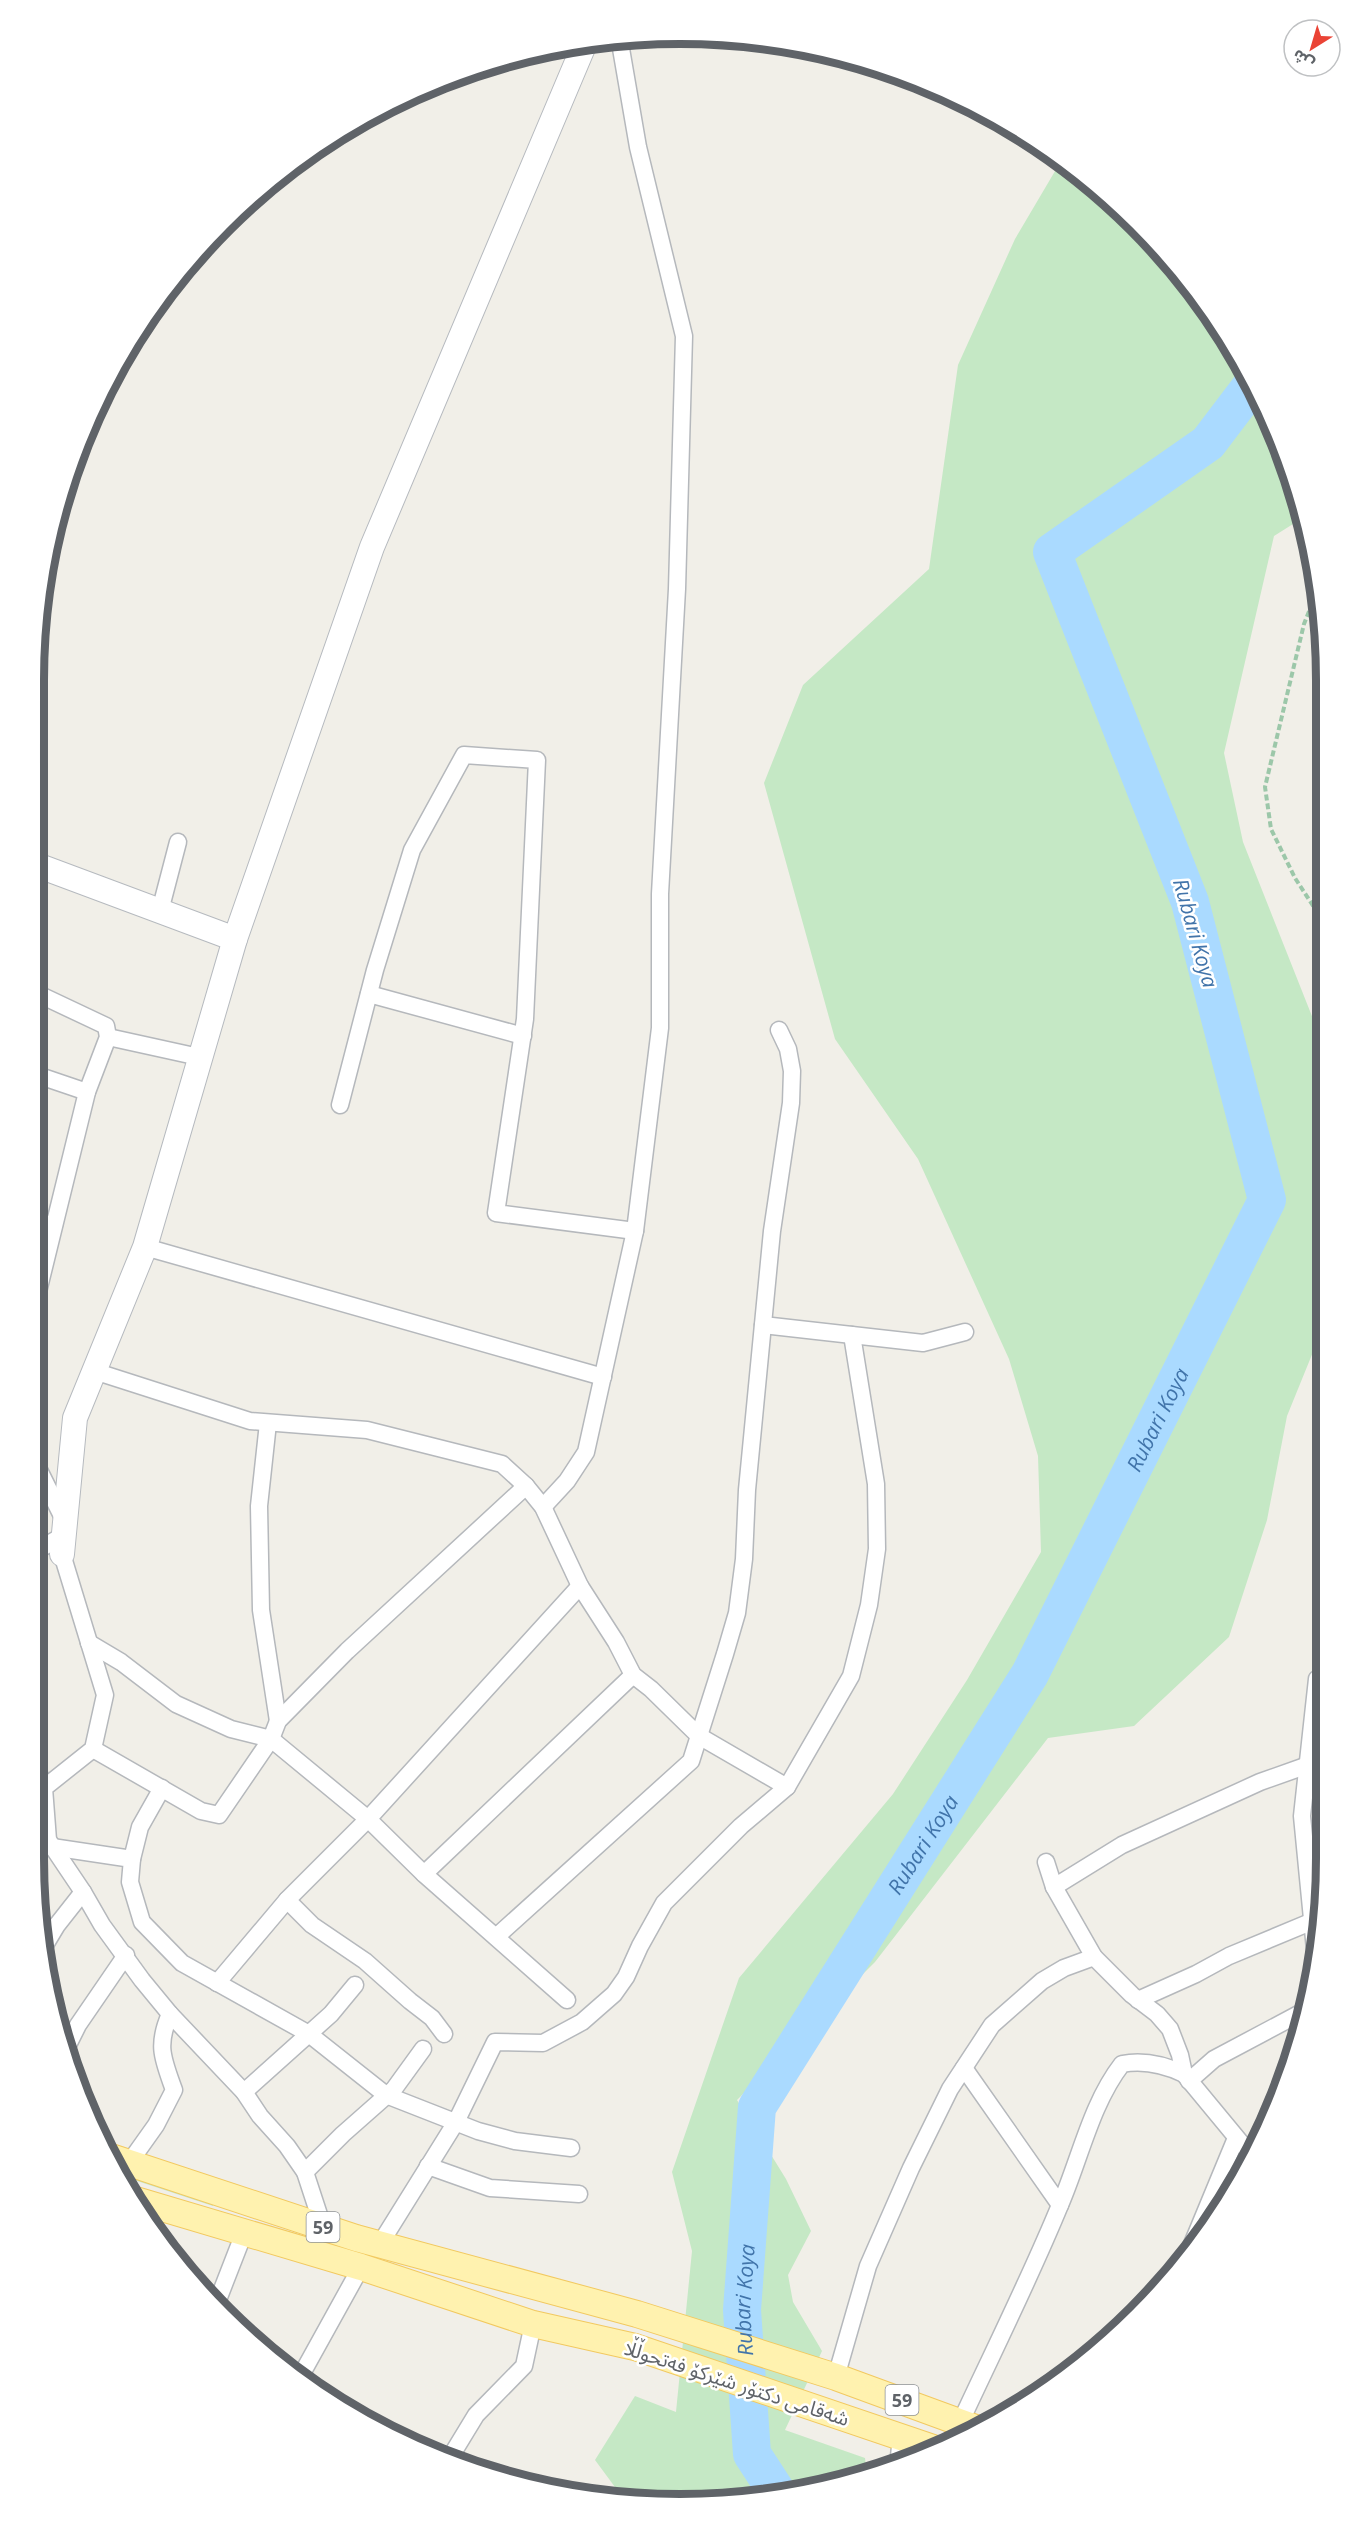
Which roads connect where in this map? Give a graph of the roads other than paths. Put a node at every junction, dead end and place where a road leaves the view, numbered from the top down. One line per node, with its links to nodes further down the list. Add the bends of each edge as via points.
1 (621, 47): 18 (street, via 638,147 684,336 677,589 660,894 660,1028)
2 (581, 52): 6 (street, via 372,547)
3 (178, 842): 5 (street)
4 (44, 868): 5 (street)
5 (160, 910): 6 (street)
6 (235, 939): 12 (street)
7 (369, 994): 10 (street); 10 (street, via 412,850 464,755 537,760); 15 (street)
8 (44, 997): 11 (street, via 106,1026)
9 (779, 1029): 21 (street, via 792,1071 791,1103)
10 (523, 1036): 18 (street, via 496,1213)
11 (108, 1037): 12 (street); 14 (street)
12 (199, 1057): 19 (street)
13 (44, 1077): 14 (street)
14 (87, 1092): 17 (street)
15 (340, 1106)
16 (44, 1223): 17 (street)
17 (54, 1225): 20 (street)
18 (635, 1231): 25 (street)
19 (145, 1247): 24 (street); 25 (street)
20 (44, 1266)
21 (763, 1325): 23 (street); 37 (street, via 737,1613)
22 (965, 1332): 23 (street, via 923,1343)
23 (852, 1335): 41 (street, via 876,1484 877,1549 869,1605 851,1676)
24 (94, 1371): 26 (street); 30 (street, via 75,1418)
25 (603, 1377): 29 (street, via 586,1452)
26 (267, 1423): 27 (street, via 367,1430 502,1464); 36 (street, via 259,1506 261,1610)
27 (526, 1485): 29 (street); 36 (street, via 347,1651)
28 (44, 1486): 30 (street)
29 (543, 1507): 32 (street)
30 (64, 1537): 31 (street); 33 (street)
31 (44, 1547)
32 (580, 1586): 34 (street); 44 (street)
33 (89, 1643): 38 (street, via 176,1704 231,1729); 39 (street, via 105,1695)
34 (633, 1675): 37 (street); 49 (street)
35 (1316, 1711): 40 (street)
36 (278, 1721): 38 (street)
37 (699, 1736): 41 (street); 54 (street, via 691,1761)
38 (271, 1739): 43 (street, via 219,1815 201,1811); 44 (street)
39 (93, 1749): 42 (street); 43 (street)
40 (1308, 1765): 50 (street, via 1260,1782 1122,1845); 53 (street, via 1302,1816)
41 (787, 1786): 72 (street, via 664,1903 614,1994 582,2022 543,2043 495,2042)
42 (44, 1788): 45 (street)
43 (162, 1788): 47 (street, via 140,1827)
44 (369, 1819): 49 (street); 52 (street)
45 (50, 1843): 46 (street); 47 (street); 51 (street)
46 (44, 1847)
47 (132, 1859): 58 (street, via 130,1882 142,1922 182,1963)
48 (1046, 1862): 50 (street)
49 (424, 1874): 54 (street)
50 (1054, 1887): 57 (street)
51 (83, 1892): 55 (street); 56 (street)
52 (287, 1900): 58 (street); 65 (street, via 312,1925 365,1961 432,2018)
53 (1313, 1921): 61 (street)
54 (496, 1937): 60 (street)
55 (49, 1940)
56 (126, 1956): 62 (street); 66 (street)
57 (1094, 1957): 61 (street); 68 (street, via 1042,1981 992,2025)
58 (217, 1983): 64 (street)
59 (355, 1985): 64 (street)
60 (567, 2000)
61 (1138, 2000): 69 (street, via 1170,2029)
62 (170, 2014): 70 (street); 76 (street, via 161,2034 174,2090 156,2125)
63 (1297, 2015): 69 (street)
64 (309, 2034): 70 (street); 71 (street)
65 (444, 2034)
66 (70, 2041)
67 (423, 2049): 71 (street)
68 (964, 2067): 82 (street); 91 (street, via 911,2168 868,2266)
69 (1186, 2078): 73 (street); 82 (street, via 1170,2067 1135,2061 1122,2064 1111,2078)
70 (244, 2092): 79 (street)
71 (386, 2095): 72 (street); 79 (street)
72 (456, 2122): 74 (street, via 515,2141); 78 (street)
73 (1236, 2138): 75 (street); 83 (street)
74 (571, 2148)
75 (1246, 2150)
76 (119, 2158)
77 (120, 2160): 84 (main road, 59)
78 (428, 2166): 80 (street, via 490,2188); 86 (street)
79 (305, 2172): 84 (street)
80 (579, 2194)
81 (147, 2205): 85 (main road, 59)
82 (1060, 2205): 92 (street)
83 (1200, 2224)
84 (323, 2227): 86 (main road, 59)
85 (244, 2233): 87 (main road, 59); 88 (street)
86 (380, 2244): 91 (main road, شەقامی دکتۆر شێرکۆ فەتحوڵڵا / 59, via 637,2314)
87 (361, 2267): 89 (main road, 59); 90 (street)
88 (219, 2297)
89 (533, 2324): 93 (main road, شەقامی دکتۆر شێرکۆ فەتحوڵڵا / 59, via 635,2347); 95 (street, via 524,2366 476,2415)
90 (304, 2371)
91 (831, 2375): 92 (main road, شەقامی دکتۆر شێرکۆ فەتحوڵڵا / 59)
92 (970, 2425)
93 (901, 2437): 94 (main road, شەقامی دکتۆر شێرکۆ فەتحوڵڵا / 59); 96 (street)
94 (925, 2445)
95 (453, 2453)
96 (899, 2456)

